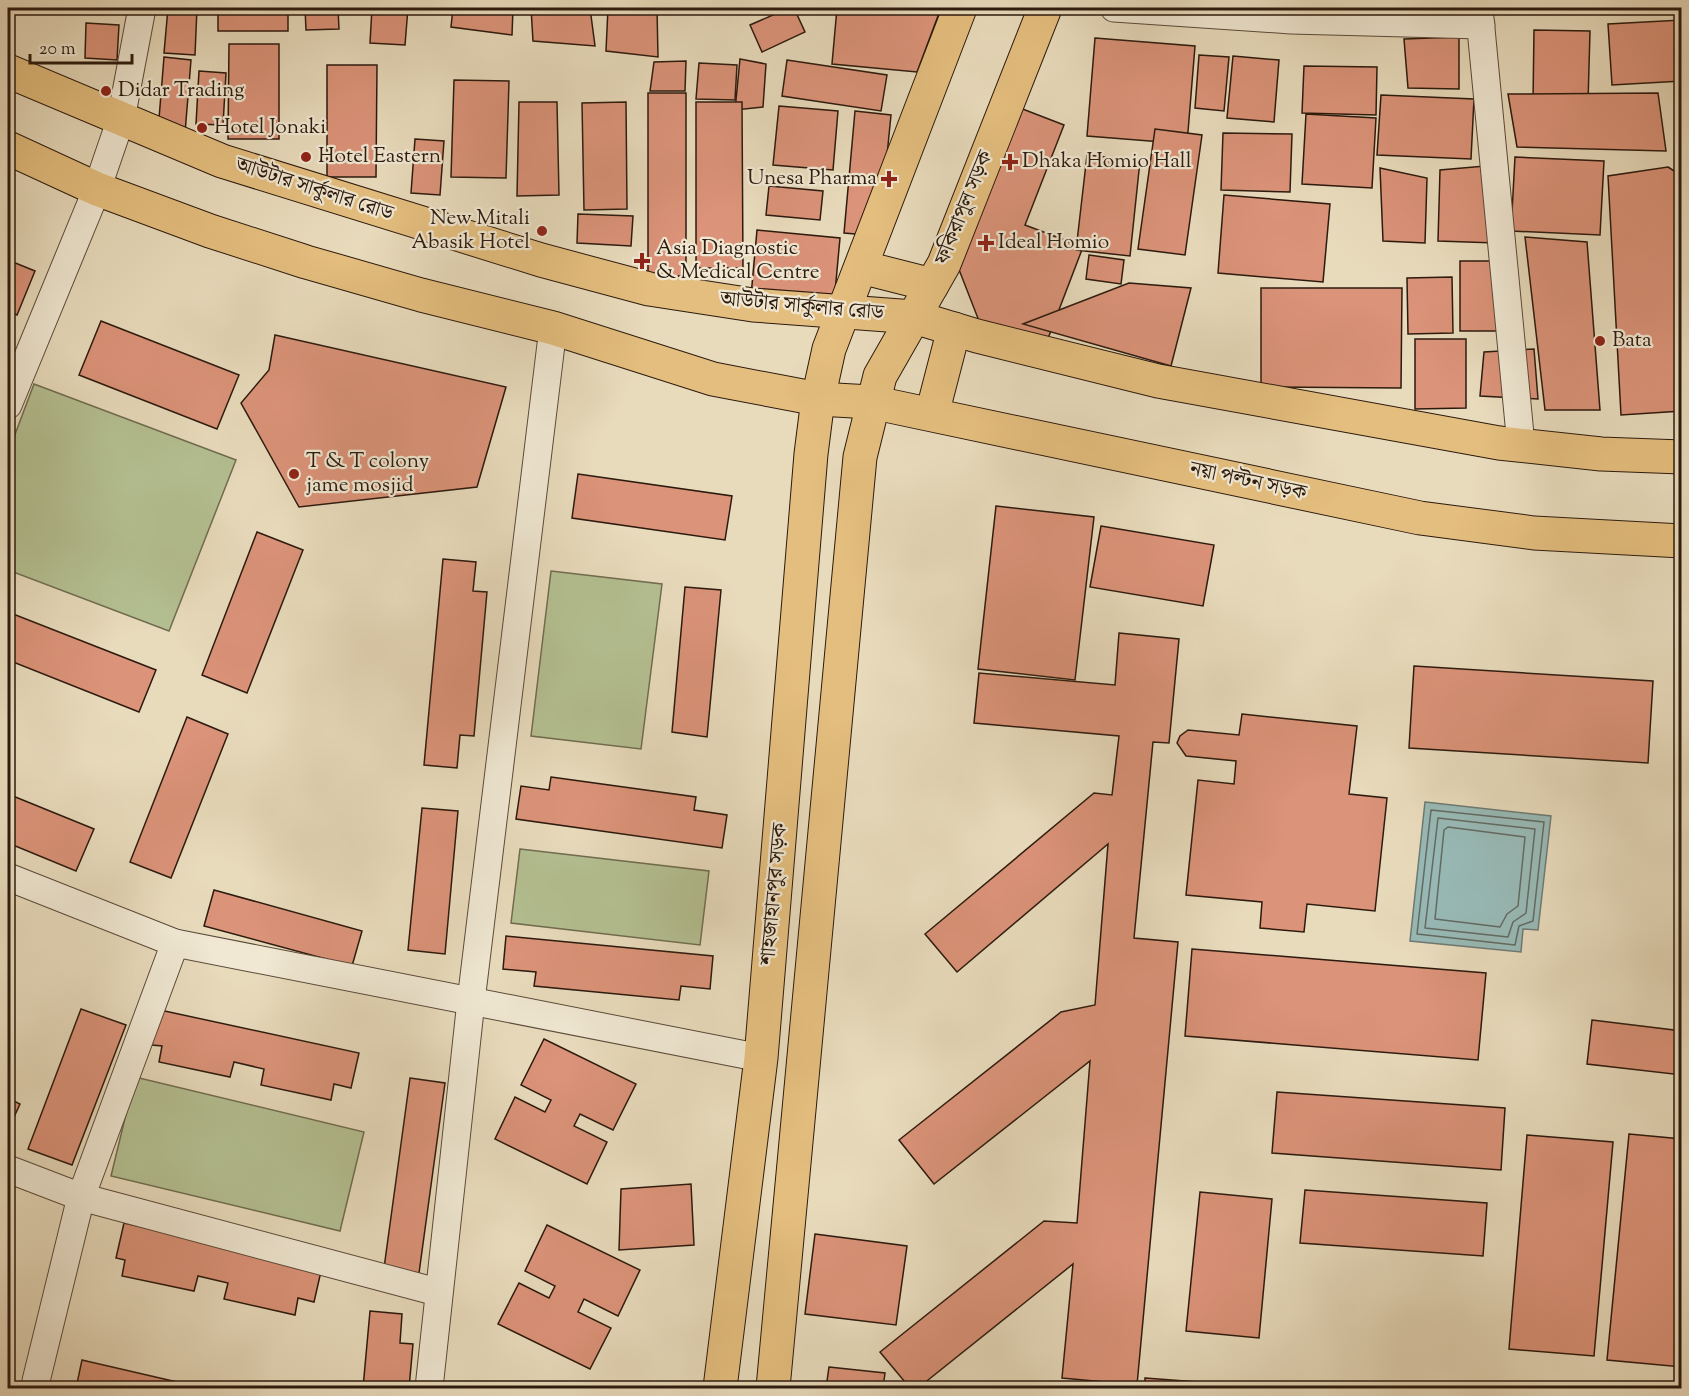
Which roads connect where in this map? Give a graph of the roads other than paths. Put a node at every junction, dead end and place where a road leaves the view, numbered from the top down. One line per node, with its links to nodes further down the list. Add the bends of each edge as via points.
1 (142, 8): 7 (street)
2 (960, 8): 10 (main road)
3 (1045, 8): 11 (main road, ফকিরাপুল সড়ক, via 944,264)
4 (1113, 8): 5 (street, via 1291,20)
5 (1480, 16): 22 (street)
6 (8, 71): 7 (main road, আউটার সার্কুলার রোড)
7 (121, 119): 9 (street); 12 (main road, আউটার সার্কুলার রোড, via 222,161 541,260 698,298)
8 (8, 148): 9 (main road)
9 (97, 189): 14 (main road, via 306,262); 18 (street)
10 (861, 267): 11 (main road); 12 (main road)
11 (932, 285): 13 (main road, ফকিরাপুল সড়ক)
12 (829, 310): 13 (main road, আউটার সার্কুলার রোড); 16 (main road, শাহজাহানপুর সড়ক, via 830,349)
13 (914, 317): 15 (main road); 17 (main road, ফকিরাপুল সড়ক, via 880,376)
14 (553, 328): 16 (main road, via 713,379); 27 (street)
15 (954, 329): 19 (main road); 22 (main road, via 1158,381)
16 (810, 398): 17 (main road, নয়া পল্টন সড়ক); 20 (main road, শাহজাহানপুর সড়ক)
17 (872, 402): 19 (main road, নয়া পল্টন সড়ক); 21 (main road, শাহজাহানপুর সড়ক)
18 (8, 405)
19 (932, 414): 24 (main road, নয়া পল্টন সড়ক, via 1420,518 1534,533)
20 (813, 438): 21 (main road); 28 (main road, শাহজাহানপুর সড়ক)
21 (863, 441): 35 (main road, শাহজাহানপুর সড়ক)
22 (1521, 445): 23 (main road, via 1601,454)
23 (1682, 457)
24 (1682, 541)
25 (8, 878): 26 (street)
26 (175, 943): 27 (street); 30 (street)
27 (471, 1000): 28 (street); 31 (street)
28 (761, 1058): 34 (main road, শাহজাহানপুর সড়ক)
29 (8, 1169): 30 (street)
30 (81, 1197): 31 (street); 32 (street)
31 (437, 1292): 33 (street)
32 (36, 1381)
33 (429, 1389)
34 (720, 1389)
35 (773, 1389)

